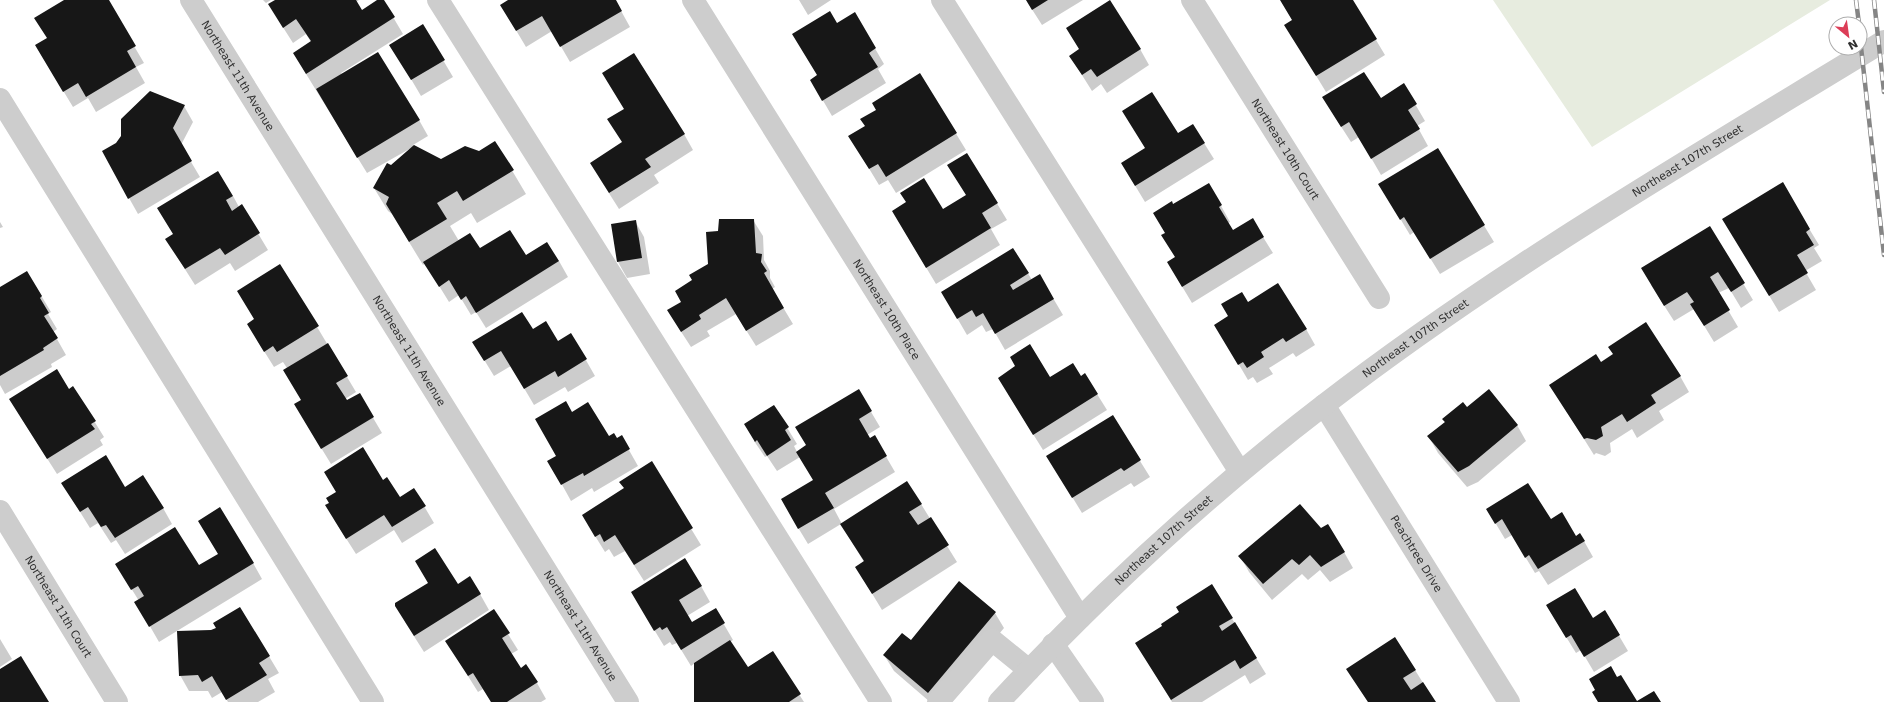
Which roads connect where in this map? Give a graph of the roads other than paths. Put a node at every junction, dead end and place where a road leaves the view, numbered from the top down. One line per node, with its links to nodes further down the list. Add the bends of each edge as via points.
1 (191, 0): 17 (street, Northeast 11th Avenue)
2 (438, 0): 18 (street)
3 (693, 0): 12 (street, Northeast 10th Place)
4 (942, 0): 10 (street)
5 (1192, 0): 8 (street, Northeast 10th Court)
6 (1884, 41): 9 (street, Northeast 107th Street, via 1575,231 1463,306)
7 (0, 99): 16 (street)
8 (1379, 298)
9 (1324, 405): 10 (street, Northeast 107th Street); 22 (street, Peachtree Drive)
10 (1240, 472): 12 (street, Northeast 107th Street, via 1159,543)
11 (0, 510): 15 (street, Northeast 11th Court)
12 (1080, 618): 13 (street, Northeast 107th Street)
13 (1053, 644): 14 (street, Northeast 107th Street); 21 (street)
14 (1029, 670): 19 (street, via 992,640); 20 (street, Northeast 107th Street)
15 (117, 702)
16 (373, 702)
17 (628, 702)
18 (880, 702)
19 (938, 702)
20 (999, 702)
21 (1093, 702)
22 (1509, 702)

